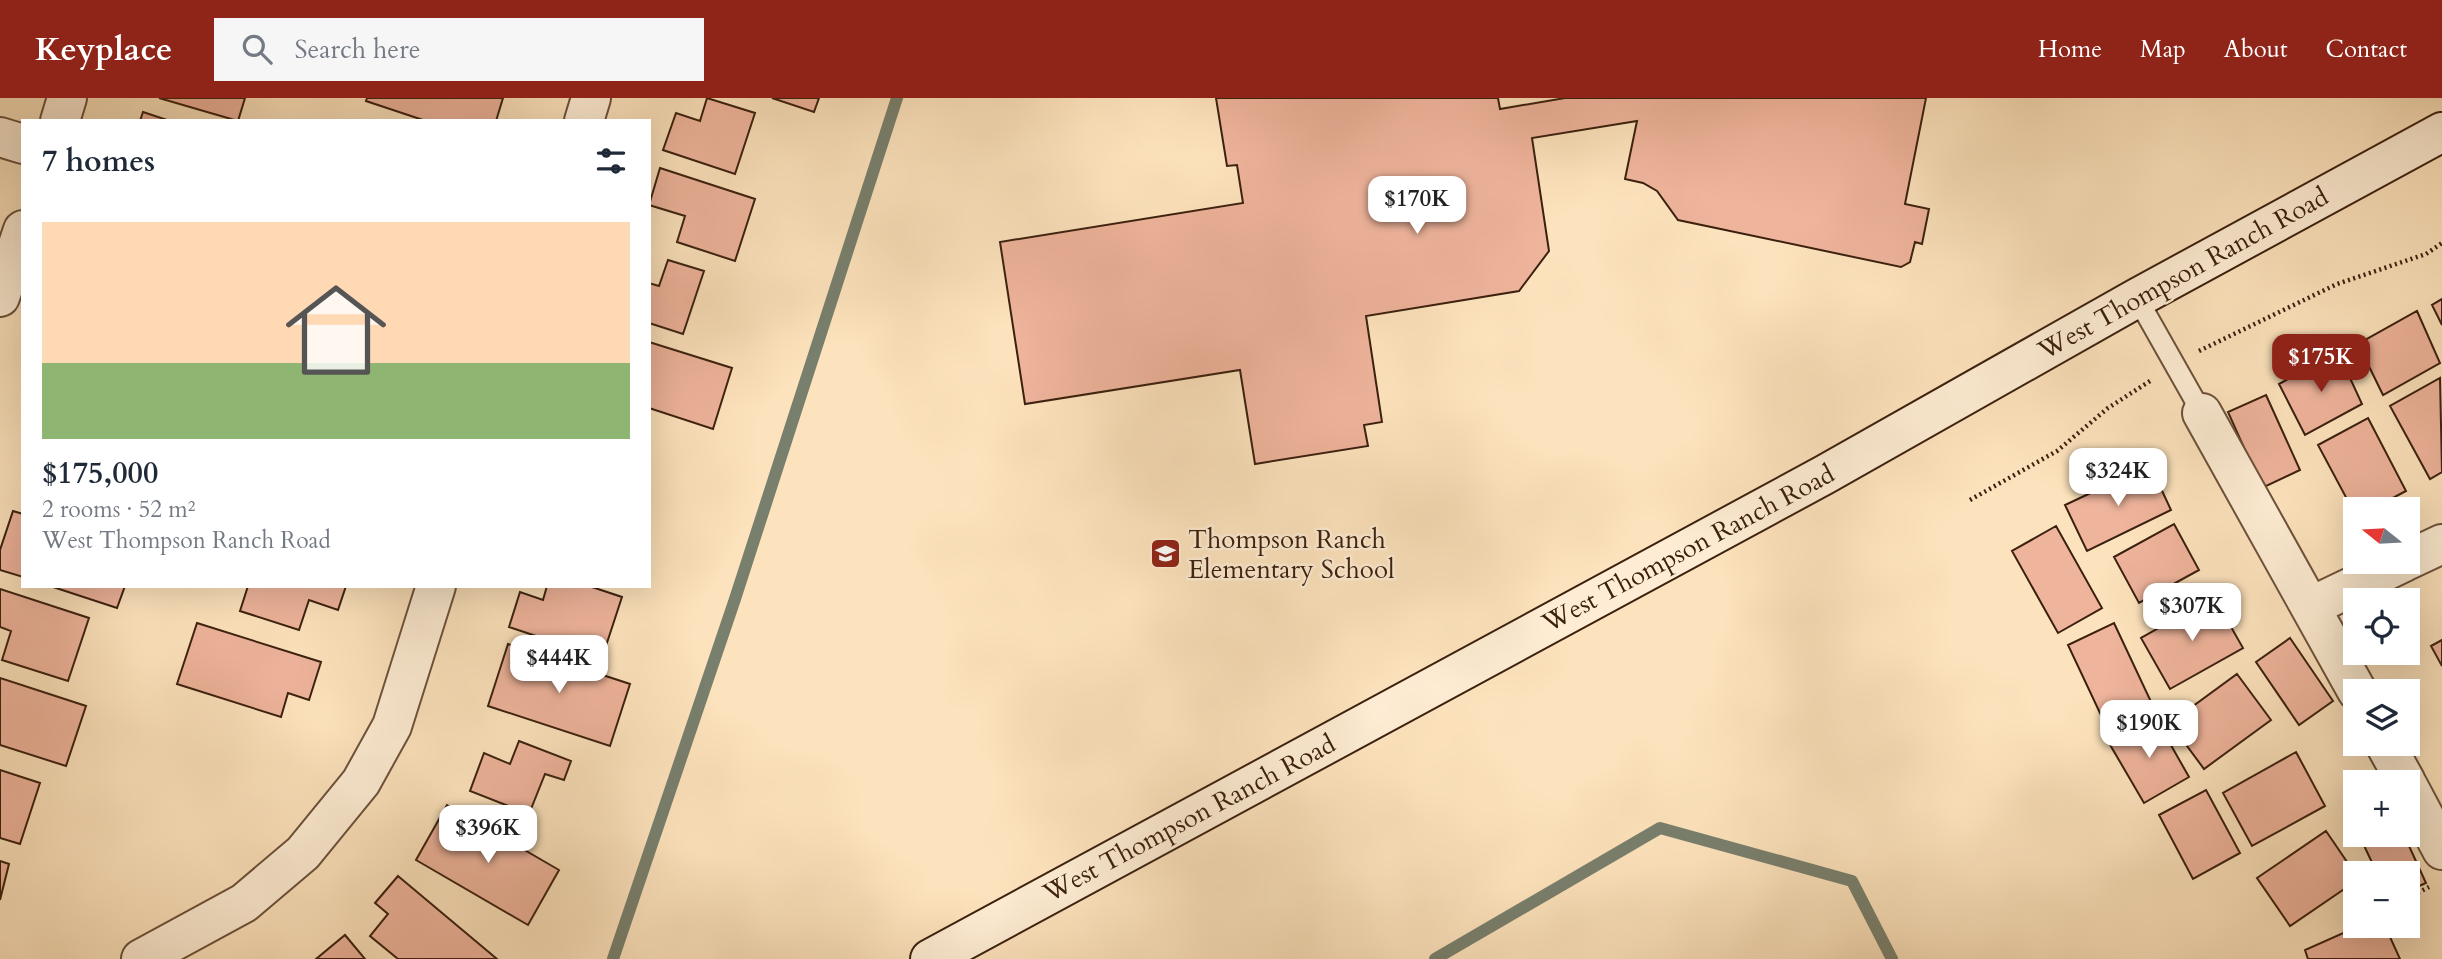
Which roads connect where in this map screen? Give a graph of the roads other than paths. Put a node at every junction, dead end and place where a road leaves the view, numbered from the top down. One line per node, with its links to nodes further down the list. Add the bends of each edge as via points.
1 (67, 98): 3 (main road)
2 (591, 98): 4 (main road)
3 (61, 119)
4 (585, 119)
5 (2442, 132): 10 (main road, West Thompson Ranch Road)
6 (0, 137): 7 (main road)
7 (21, 143)
8 (21, 236): 9 (main road)
9 (0, 297)
10 (2137, 298): 11 (lane); 21 (main road, West Thompson Ranch Road, via 1824,475)
11 (2202, 413): 16 (main road)
12 (2442, 544): 13 (main road)
13 (2420, 554)
14 (2379, 574): 16 (main road)
15 (435, 588): 20 (main road, via 392,726 361,782 303,853 244,903)
16 (2312, 606): 17 (main road)
17 (2351, 679)
18 (2420, 809): 19 (main road)
19 (2442, 850)
20 (141, 959)
21 (930, 959)

